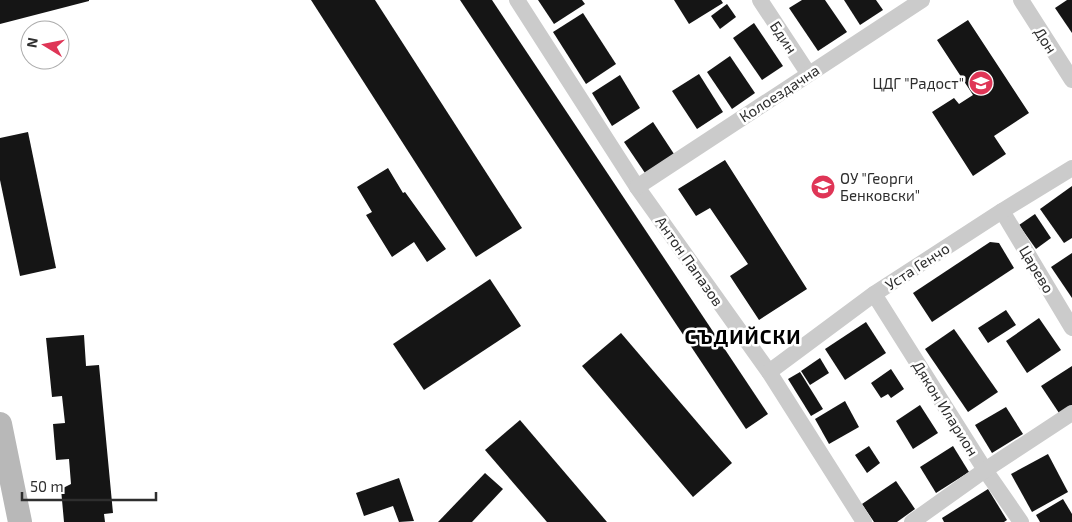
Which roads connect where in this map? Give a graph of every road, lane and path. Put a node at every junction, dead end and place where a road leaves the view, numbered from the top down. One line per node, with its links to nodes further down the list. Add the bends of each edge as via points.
1 (517, 0): 8 (street, Антон Папазов)
2 (760, 0): 5 (street, Бдин)
3 (922, 0): 5 (street, Колоездачна)
4 (1021, 0): 6 (street, Дон)
5 (808, 73): 8 (street, Колоездачна)
6 (1072, 80)
7 (1072, 168): 9 (street, Уста Генчо)
8 (637, 187): 12 (street, Антон Папазов)
9 (1002, 211): 10 (street, Уста Генчо); 11 (street, Царево)
10 (874, 294): 12 (street, Уста Генчо); 15 (street, Дякон Иларион)
11 (1072, 328)
12 (769, 372): 17 (street, Антон Папазов)
13 (1072, 413): 15 (street)
14 (0, 424): 16 (main road)
15 (985, 470): 18 (street); 19 (street, Дякон Иларион)
16 (20, 522)
17 (864, 522)
18 (912, 522)
19 (1020, 522)

